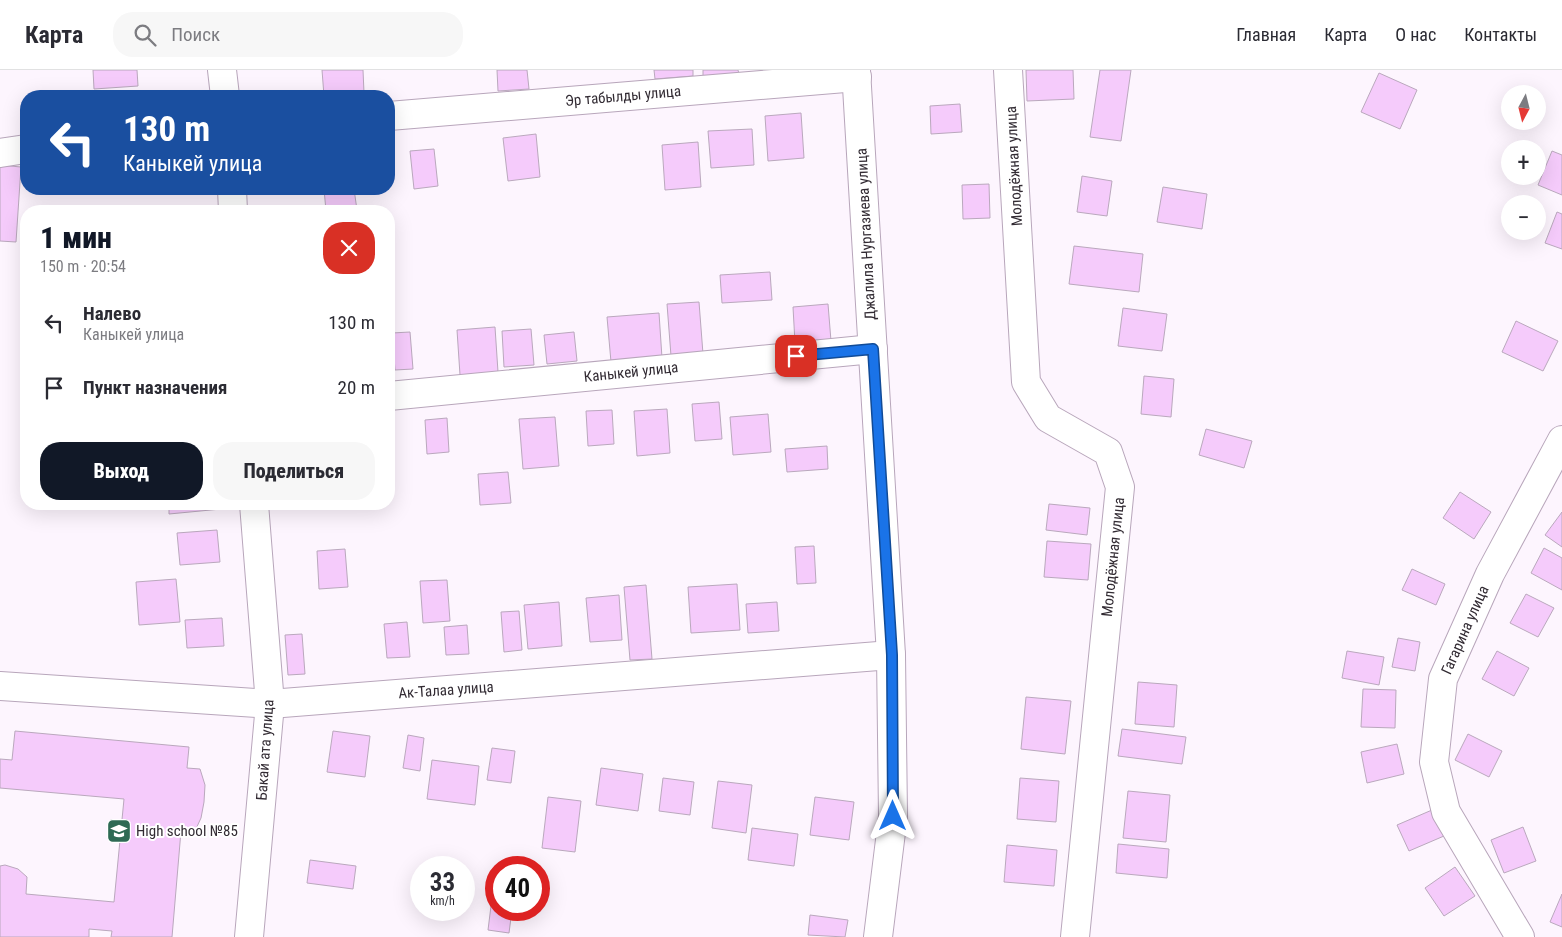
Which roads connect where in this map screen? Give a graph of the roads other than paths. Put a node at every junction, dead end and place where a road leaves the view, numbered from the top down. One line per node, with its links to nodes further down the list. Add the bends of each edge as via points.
1 (222, 70): 4 (street)
2 (1008, 70): 17 (street, Молодёжная улица, via 1026,382 1048,418 1108,452 1120,487)
3 (857, 73): 5 (street, Эр табылды улица); 8 (street, Джалила Нургазиева улица)
4 (224, 90)
5 (395, 115)
6 (20, 150): 7 (street)
7 (0, 153)
8 (873, 349): 9 (street, Каныкей улица); 12 (street, Джалила Нургазиева улица)
9 (395, 395)
10 (1562, 440): 18 (street, Гагарина улица, via 1490,574 1443,679 1434,762 1446,812)
11 (254, 510): 14 (street, Бакай ата улица)
12 (892, 655): 14 (street, Ак-Талаа улица); 16 (street, Джалила Нургазиева улица, via 893,816)
13 (0, 686): 14 (street, Ак-Талаа улица)
14 (270, 704): 15 (street, Бакай ата улица)
15 (249, 937)
16 (878, 937)
17 (1074, 937)
18 (1520, 937)

